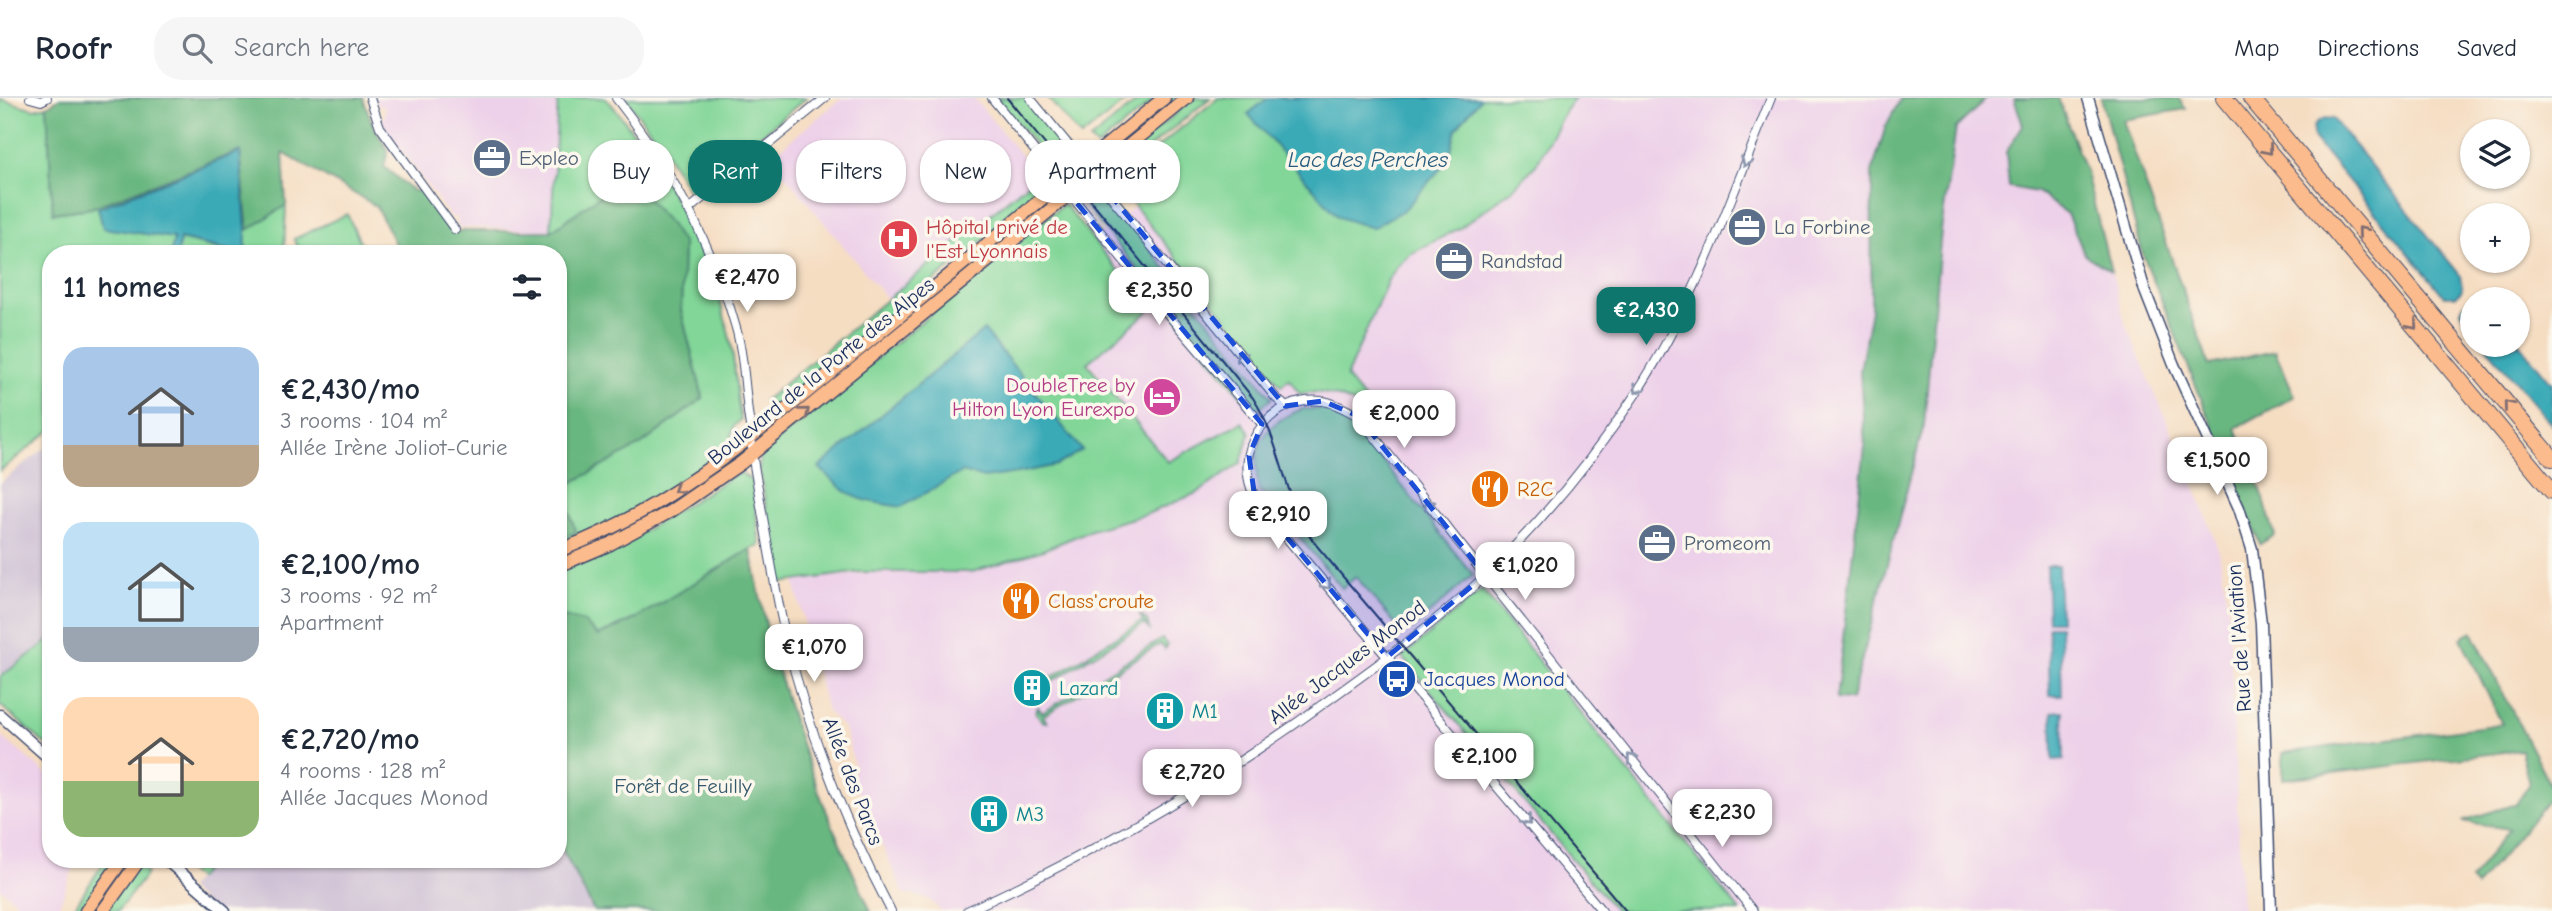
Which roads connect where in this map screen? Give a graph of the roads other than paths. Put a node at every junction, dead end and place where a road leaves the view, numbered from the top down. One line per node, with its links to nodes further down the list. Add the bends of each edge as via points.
1 (30, 98): 2 (street)
2 (47, 98)
3 (370, 98): 23 (street, via 380,127)
4 (616, 98): 22 (street)
5 (825, 98): 22 (street)
6 (992, 98): 14 (street)
7 (1030, 98): 15 (street)
8 (1164, 98): 16 (main road, Boulevard de la Porte des Alpes)
9 (1187, 98): 17 (main road, Boulevard de la Porte des Alpes)
10 (1771, 98): 32 (street, Allée Jacques Monod, one-way to 32, via 1695,285 1635,395 1562,494)
11 (2088, 98): 46 (street, Rue de l'Aviation, via 2145,291 2239,508 2252,549 2261,623)
12 (2224, 98): 29 (highway, one-way to 29)
13 (2251, 98): 28 (highway, one-way to 13)
14 (1026, 140)
15 (1064, 140)
16 (1113, 140)
17 (1136, 140)
18 (1038, 203): 26 (main road, Boulevard de la Porte des Alpes)
19 (1060, 203): 27 (main road, Boulevard de la Porte des Alpes, one-way to 19)
20 (1077, 203): 25 (street)
21 (1117, 203): 24 (street, one-way to 21)
22 (688, 210): 26 (street, via 720,278 737,330)
23 (455, 230)
24 (1285, 406): 25 (street); 32 (street, one-way to 24, via 1358,416 1323,401)
25 (1262, 425): 33 (street, one-way to 33, via 1247,474 1255,499)
26 (754, 435): 27 (street, Allée des Parcs); 30 (main road, Boulevard de la Porte des Alpes, one-way to 30, via 658,503)
27 (752, 454): 31 (main road, Boulevard de la Porte des Alpes, via 671,511); 42 (street, Allée des Parcs, via 775,587 801,691 846,822)
28 (2552, 458)
29 (2552, 491)
30 (567, 547)
31 (567, 562)
32 (1485, 575): 33 (street, Allée Jacques Monod); 45 (street, one-way to 32)
33 (1387, 657): 43 (street, Allée Jacques Monod, via 1192,793 1075,860); 44 (street, one-way to 44)
34 (0, 715): 35 (street)
35 (42, 752)
36 (117, 868): 39 (main road)
37 (134, 868): 40 (main road)
38 (175, 868): 41 (street)
39 (86, 911)
40 (103, 911)
41 (225, 911)
42 (891, 911)
43 (967, 911)
44 (1602, 911)
45 (1753, 911)
46 (2271, 911)

